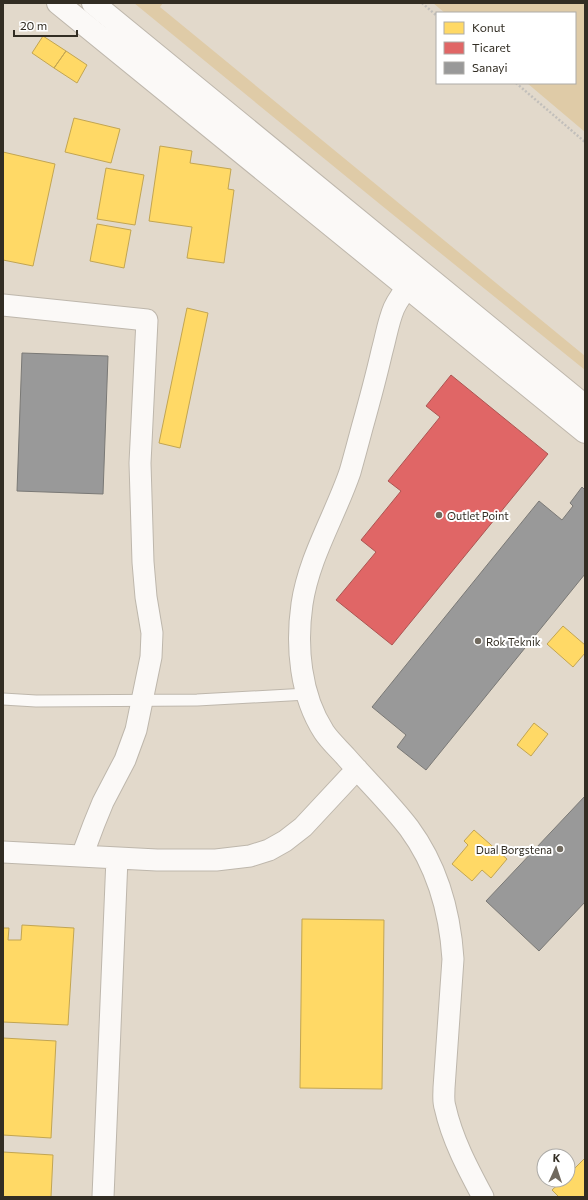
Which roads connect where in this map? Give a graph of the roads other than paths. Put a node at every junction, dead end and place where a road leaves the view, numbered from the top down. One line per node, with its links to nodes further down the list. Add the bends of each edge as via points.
1 (58, 3): 3 (main road)
2 (93, 3): 3 (main road)
3 (414, 280): 5 (main road); 6 (main road); 7 (street, via 395,305 350,472 308,575 300,629 303,684)
4 (3, 305): 9 (street, via 147,320 140,463 143,562 152,633 151,657)
5 (585, 406)
6 (585, 432)
7 (307, 694): 9 (lane); 10 (street, via 324,733)
8 (3, 699): 9 (lane)
9 (142, 700): 12 (street, via 136,730 125,760 103,802)
10 (357, 769): 13 (street, via 303,827 269,850 250,856 216,860); 15 (street, via 410,829 437,878 452,938 453,959 444,1106 459,1148)
11 (3, 852): 12 (street)
12 (82, 856): 13 (street)
13 (117, 858): 14 (street)
14 (103, 1197)
15 (483, 1197)

